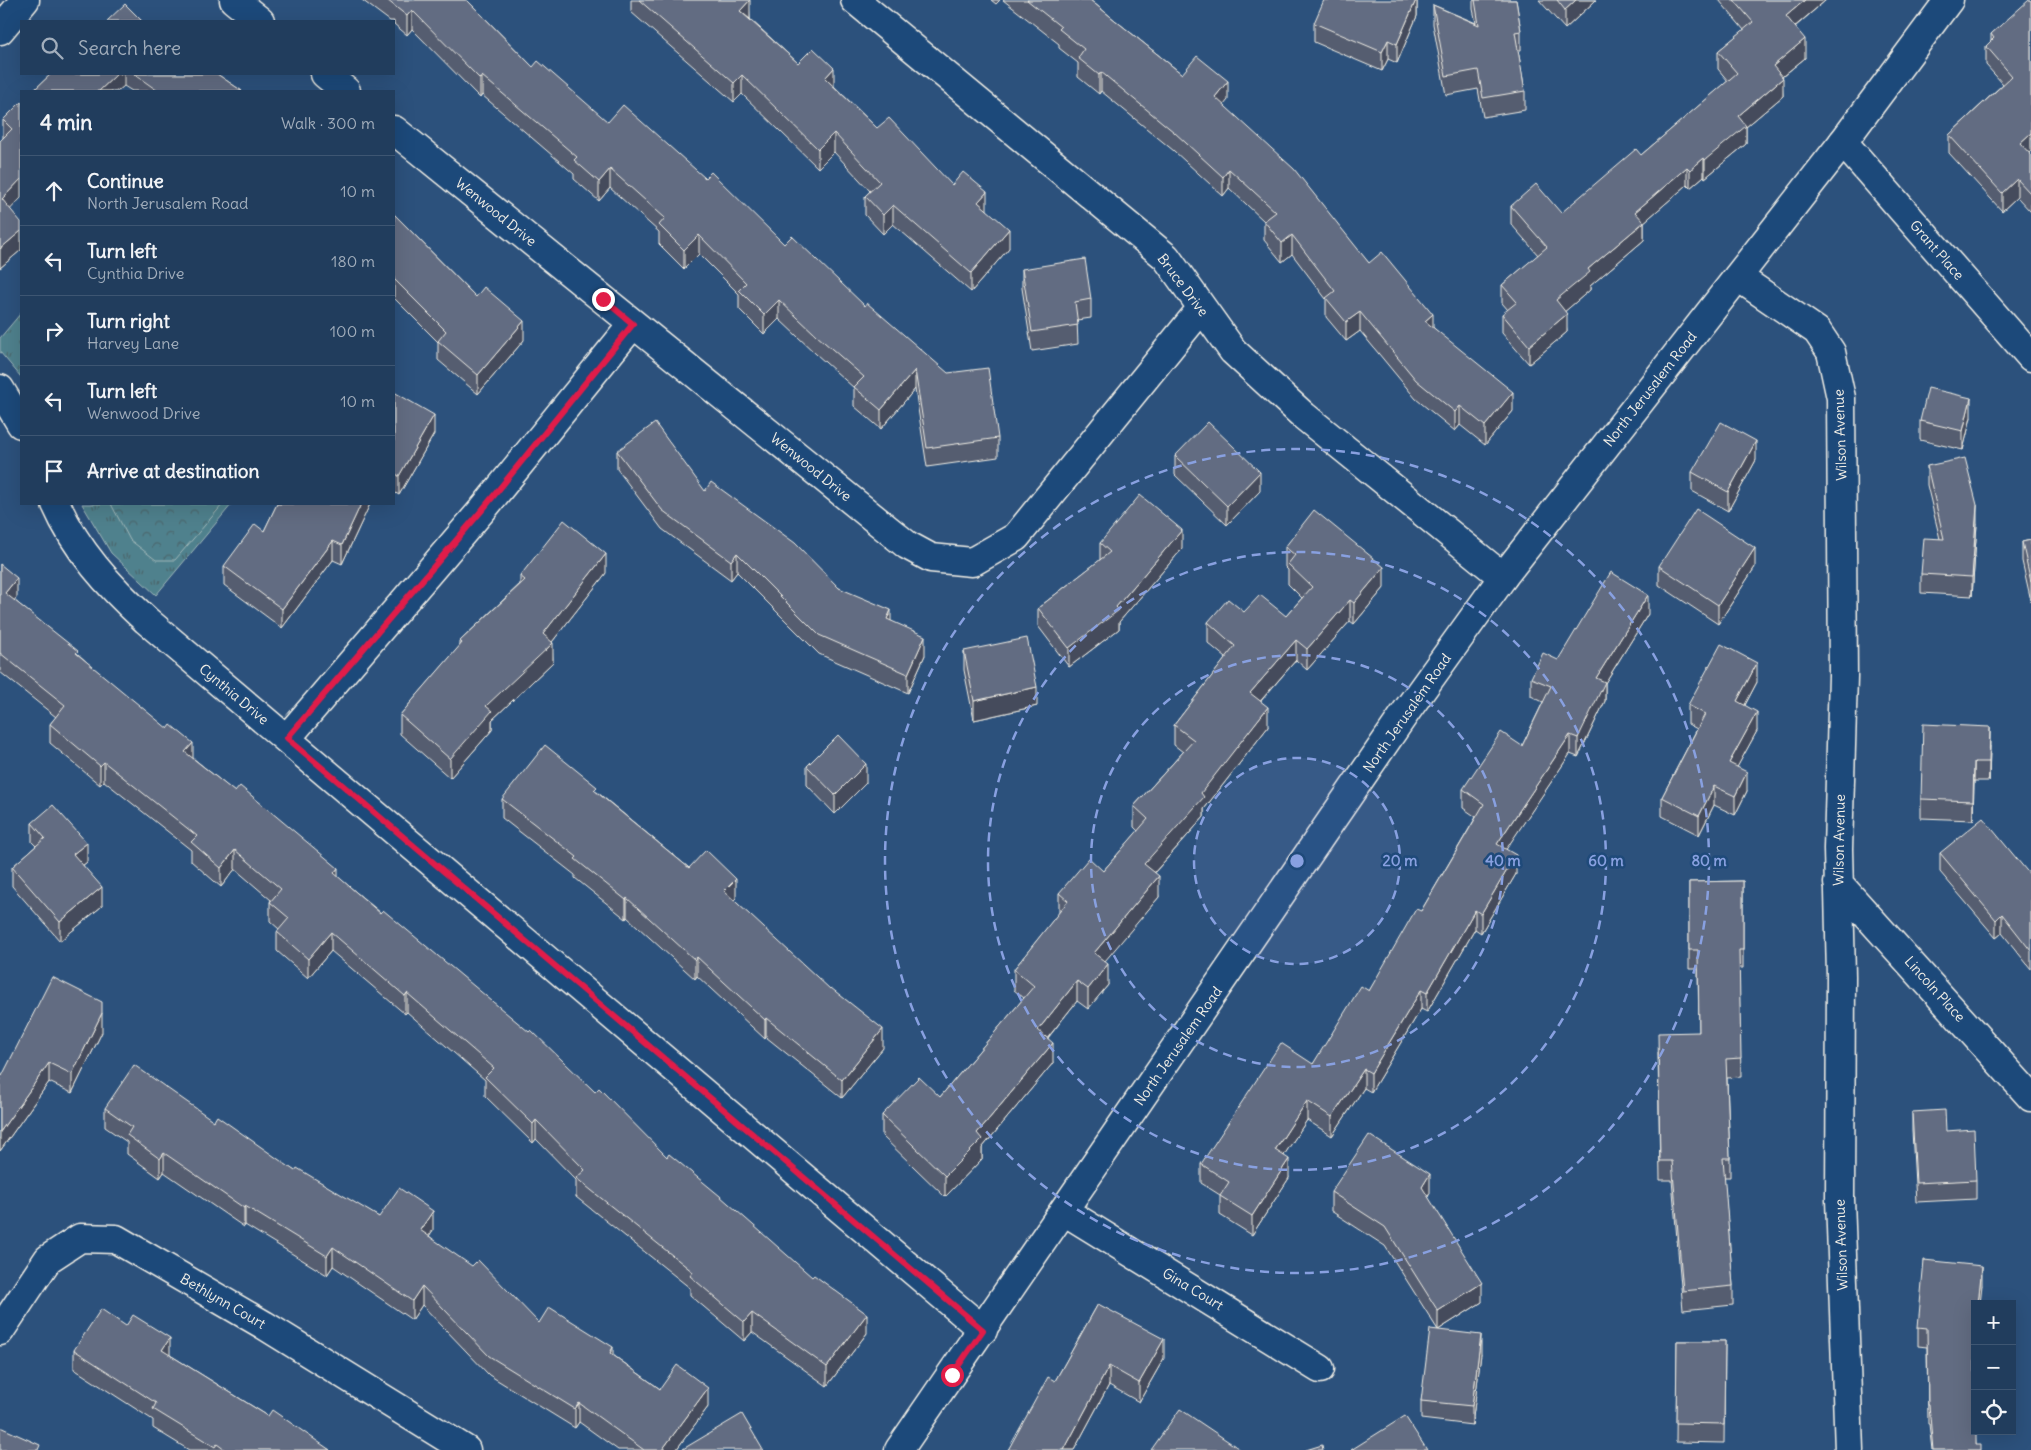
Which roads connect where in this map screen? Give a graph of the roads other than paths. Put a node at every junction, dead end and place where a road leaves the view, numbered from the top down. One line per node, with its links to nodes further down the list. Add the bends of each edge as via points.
1 (25, 0): 6 (street)
2 (234, 0): 5 (street)
3 (855, 0): 12 (street, Bruce Drive, via 1166,257)
4 (1949, 0): 10 (street, North Jerusalem Road)
5 (259, 20)
6 (0, 30)
7 (326, 75): 8 (street)
8 (345, 90)
9 (395, 131): 13 (street, Wenwood Drive)
10 (1842, 142): 11 (street, North Jerusalem Road); 14 (street, Grant Place)
11 (1738, 277): 18 (street, North Jerusalem Road); 20 (street, Wilson Avenue, via 1817,331 1831,352 1841,398 1843,676)
12 (1201, 309): 13 (street, Wenwood Drive, via 1016,537 972,562 931,558 906,545); 18 (street, Bruce Drive, via 1233,351 1304,416)
13 (633, 324): 19 (street, via 483,509)
14 (2031, 357)
15 (0, 389): 16 (street)
16 (20, 422)
17 (57, 505): 19 (street, Cynthia Drive, via 79,546 116,592)
18 (1503, 577): 22 (street, North Jerusalem Road)
19 (287, 738): 23 (street, Cynthia Drive)
20 (1838, 883): 21 (street, Lincoln Place); 28 (street, Wilson Avenue, via 1840,1199)
21 (2031, 1096)
22 (1064, 1211): 23 (street, North Jerusalem Road); 25 (street, Gina Court)
23 (983, 1330): 27 (street, North Jerusalem Road)
24 (0, 1331): 26 (street, Bethlynn Court, via 48,1259 80,1238 116,1238)
25 (1320, 1369)
26 (466, 1450)
27 (899, 1450)
28 (1849, 1450)

